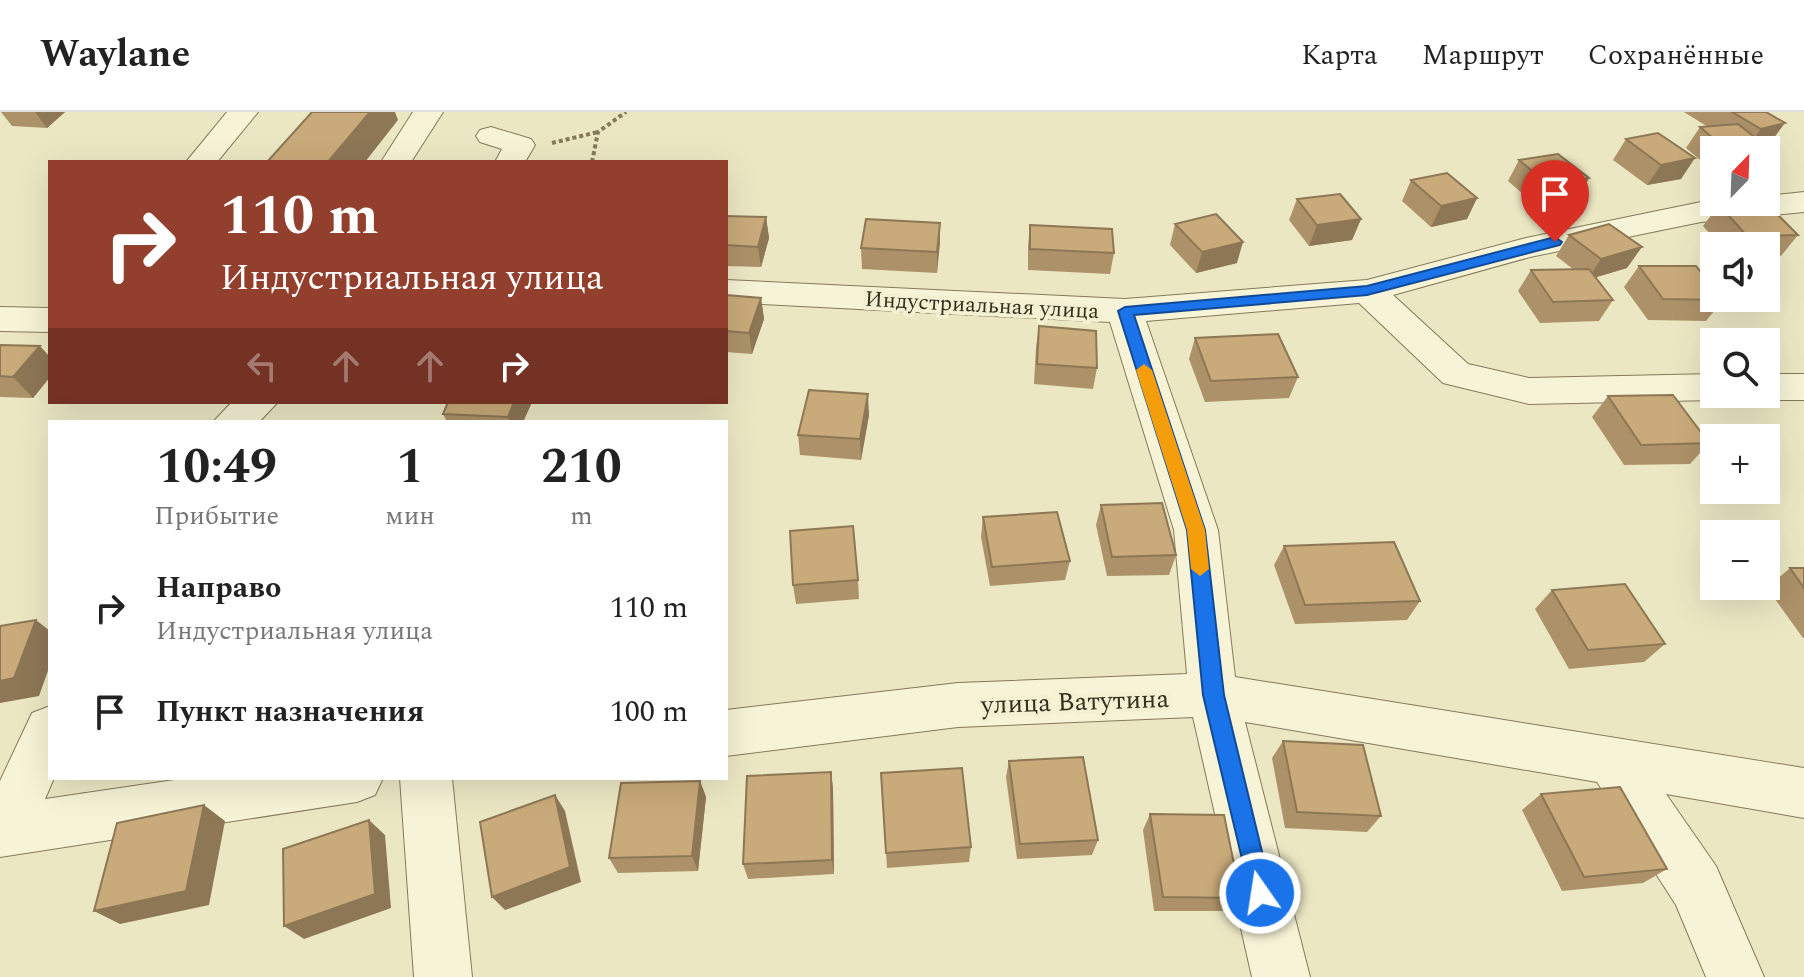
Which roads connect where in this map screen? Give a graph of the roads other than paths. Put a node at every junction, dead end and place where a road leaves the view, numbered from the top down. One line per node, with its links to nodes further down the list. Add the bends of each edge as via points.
1 (243, 112): 3 (street)
2 (428, 112): 4 (street)
3 (203, 160)
4 (397, 160)
5 (1804, 202): 7 (street, Индустриальная улица, via 1701,212 1526,248)
6 (728, 291): 8 (street, Индустриальная улица)
7 (1367, 291): 8 (street, Индустриальная улица); 11 (street, via 1456,374 1529,391)
8 (1125, 311): 16 (street, via 1196,530)
9 (0, 319): 10 (street)
10 (48, 320)
11 (1700, 387)
12 (1780, 387): 13 (street)
13 (1804, 387)
14 (256, 404): 15 (street)
15 (236, 420)
16 (1213, 695): 18 (street, улица Ватутина, via 958,705); 19 (street, улица Ватутина); 25 (street)
17 (48, 733): 23 (street)
18 (728, 733)
19 (1612, 760): 22 (street, улица Ватутина); 26 (street, via 1696,886)
20 (344, 780): 23 (street)
21 (426, 780): 24 (street)
22 (1804, 793)
23 (2, 831)
24 (443, 977)
25 (1281, 977)
26 (1735, 977)

